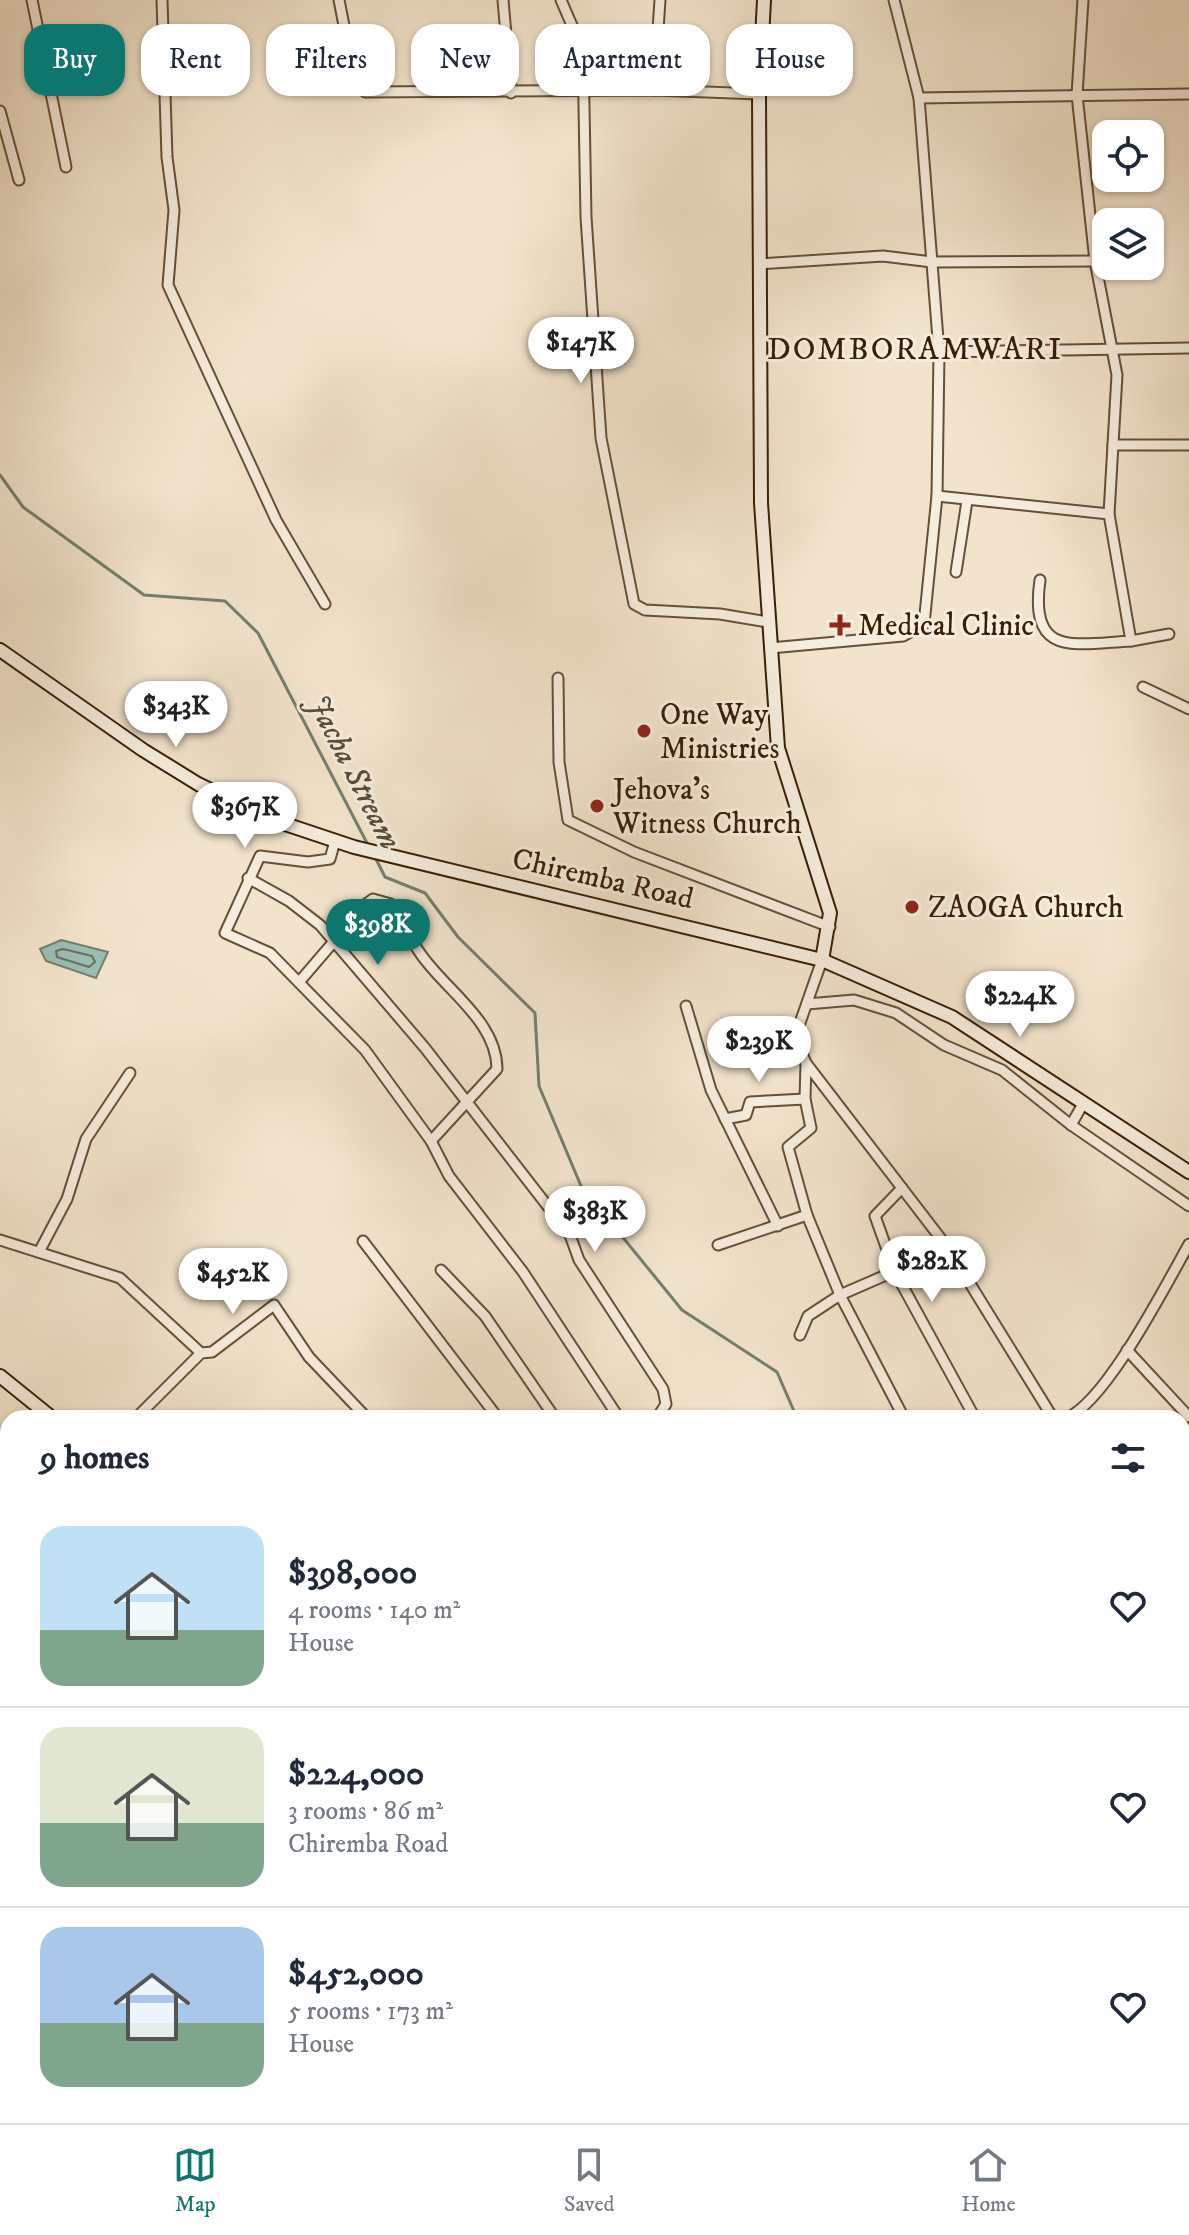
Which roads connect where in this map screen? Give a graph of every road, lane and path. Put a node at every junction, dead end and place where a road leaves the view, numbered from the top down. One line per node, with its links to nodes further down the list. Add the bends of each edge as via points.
1 (32, 0): 21 (street)
2 (162, 0): 38 (street, via 174,210 168,285 276,520)
3 (339, 0): 14 (street, via 354,77 365,92)
4 (503, 0): 10 (street)
5 (561, 0): 11 (street)
6 (660, 0): 12 (street)
7 (764, 0): 13 (main road)
8 (894, 0): 19 (street)
9 (1083, 0): 16 (street)
10 (505, 24)
11 (571, 24)
12 (658, 24)
13 (763, 24)
14 (411, 92)
15 (1189, 94): 16 (street)
16 (1077, 95): 19 (street); 23 (street)
17 (586, 96): 39 (street, via 586,217 601,438 634,604 645,610)
18 (759, 96): 26 (main road)
19 (919, 98): 25 (street)
20 (0, 111): 22 (street)
21 (66, 167)
22 (19, 180)
23 (1092, 233)
24 (1092, 261): 25 (street)
25 (932, 262): 26 (street, via 883,256); 30 (street)
26 (759, 264): 39 (main road, via 761,503)
27 (1099, 280): 29 (street)
28 (1189, 348): 29 (street)
29 (1112, 350): 30 (street); 31 (street, via 1117,375)
30 (939, 352): 33 (street)
31 (1113, 445): 32 (street); 35 (street)
32 (1189, 445)
33 (937, 496): 34 (street); 42 (street, via 924,624 903,636)
34 (967, 501): 35 (street); 36 (street)
35 (1109, 514): 41 (street)
36 (956, 572)
37 (1040, 580): 41 (street, via 1036,610 1047,633 1066,645)
38 (325, 604)
39 (768, 622): 42 (main road)
40 (1169, 634): 41 (street)
41 (1131, 641)
42 (770, 648): 49 (main road, via 778,748)
43 (0, 650): 47 (main road, Chiremba Road, via 198,784 270,819)
44 (558, 678): 49 (street, via 559,762 568,820 634,852)
45 (1143, 687): 46 (street)
46 (1189, 709)
47 (335, 841): 48 (street, via 330,859 260,856); 51 (main road, Chiremba Road)
48 (248, 878): 50 (street, via 289,901); 52 (street, via 225,933 270,953)
49 (830, 927): 51 (main road)
50 (335, 941): 52 (street); 59 (street); 59 (street, via 373,899 391,904 421,955 460,996 497,1049 497,1069)
51 (822, 960): 53 (street); 58 (main road, Chiremba Road, via 952,1017)
52 (300, 981): 62 (street, via 365,1050)
53 (807, 1004): 55 (street, via 795,1037); 61 (street, via 854,1000 896,1013 944,1045 1002,1070)
54 (686, 1006): 60 (street, via 706,1077)
55 (806, 1063): 57 (street); 64 (street)
56 (130, 1073): 73 (street, via 86,1139 67,1199)
57 (805, 1099): 60 (street, via 750,1102 746,1115); 66 (street, via 811,1128 788,1147)
58 (1084, 1102): 61 (street); 63 (main road, Chiremba Road)
59 (465, 1103): 62 (street); 87 (street, via 570,1235 579,1260 663,1389)
60 (725, 1119): 67 (street)
61 (1071, 1125): 65 (street)
62 (431, 1141): 86 (street, via 449,1176 523,1272)
63 (1189, 1172)
64 (902, 1188): 72 (street); 75 (street, via 875,1216)
65 (1189, 1206)
66 (807, 1215): 67 (street); 76 (street)
67 (778, 1226): 71 (street)
68 (0, 1240): 73 (street)
69 (363, 1241): 84 (street)
70 (1189, 1244): 78 (street)
71 (718, 1245)
72 (948, 1248): 75 (street); 90 (street)
73 (39, 1252): 79 (street, via 120,1278)
74 (441, 1270): 85 (street, via 485,1316)
75 (895, 1272): 76 (street); 89 (street)
76 (840, 1295): 77 (street, via 808,1316); 88 (street)
77 (800, 1335)
78 (1127, 1350): 91 (street); 92 (street)
79 (201, 1353): 82 (street); 83 (street, via 212,1352 274,1305 309,1357)
80 (0, 1376): 81 (main road)
81 (42, 1410)
82 (144, 1410)
83 (359, 1410)
84 (492, 1410)
85 (550, 1410)
86 (614, 1410)
87 (662, 1410)
88 (900, 1410)
89 (971, 1410)
90 (1048, 1410)
91 (1079, 1410)
92 (1183, 1410)

